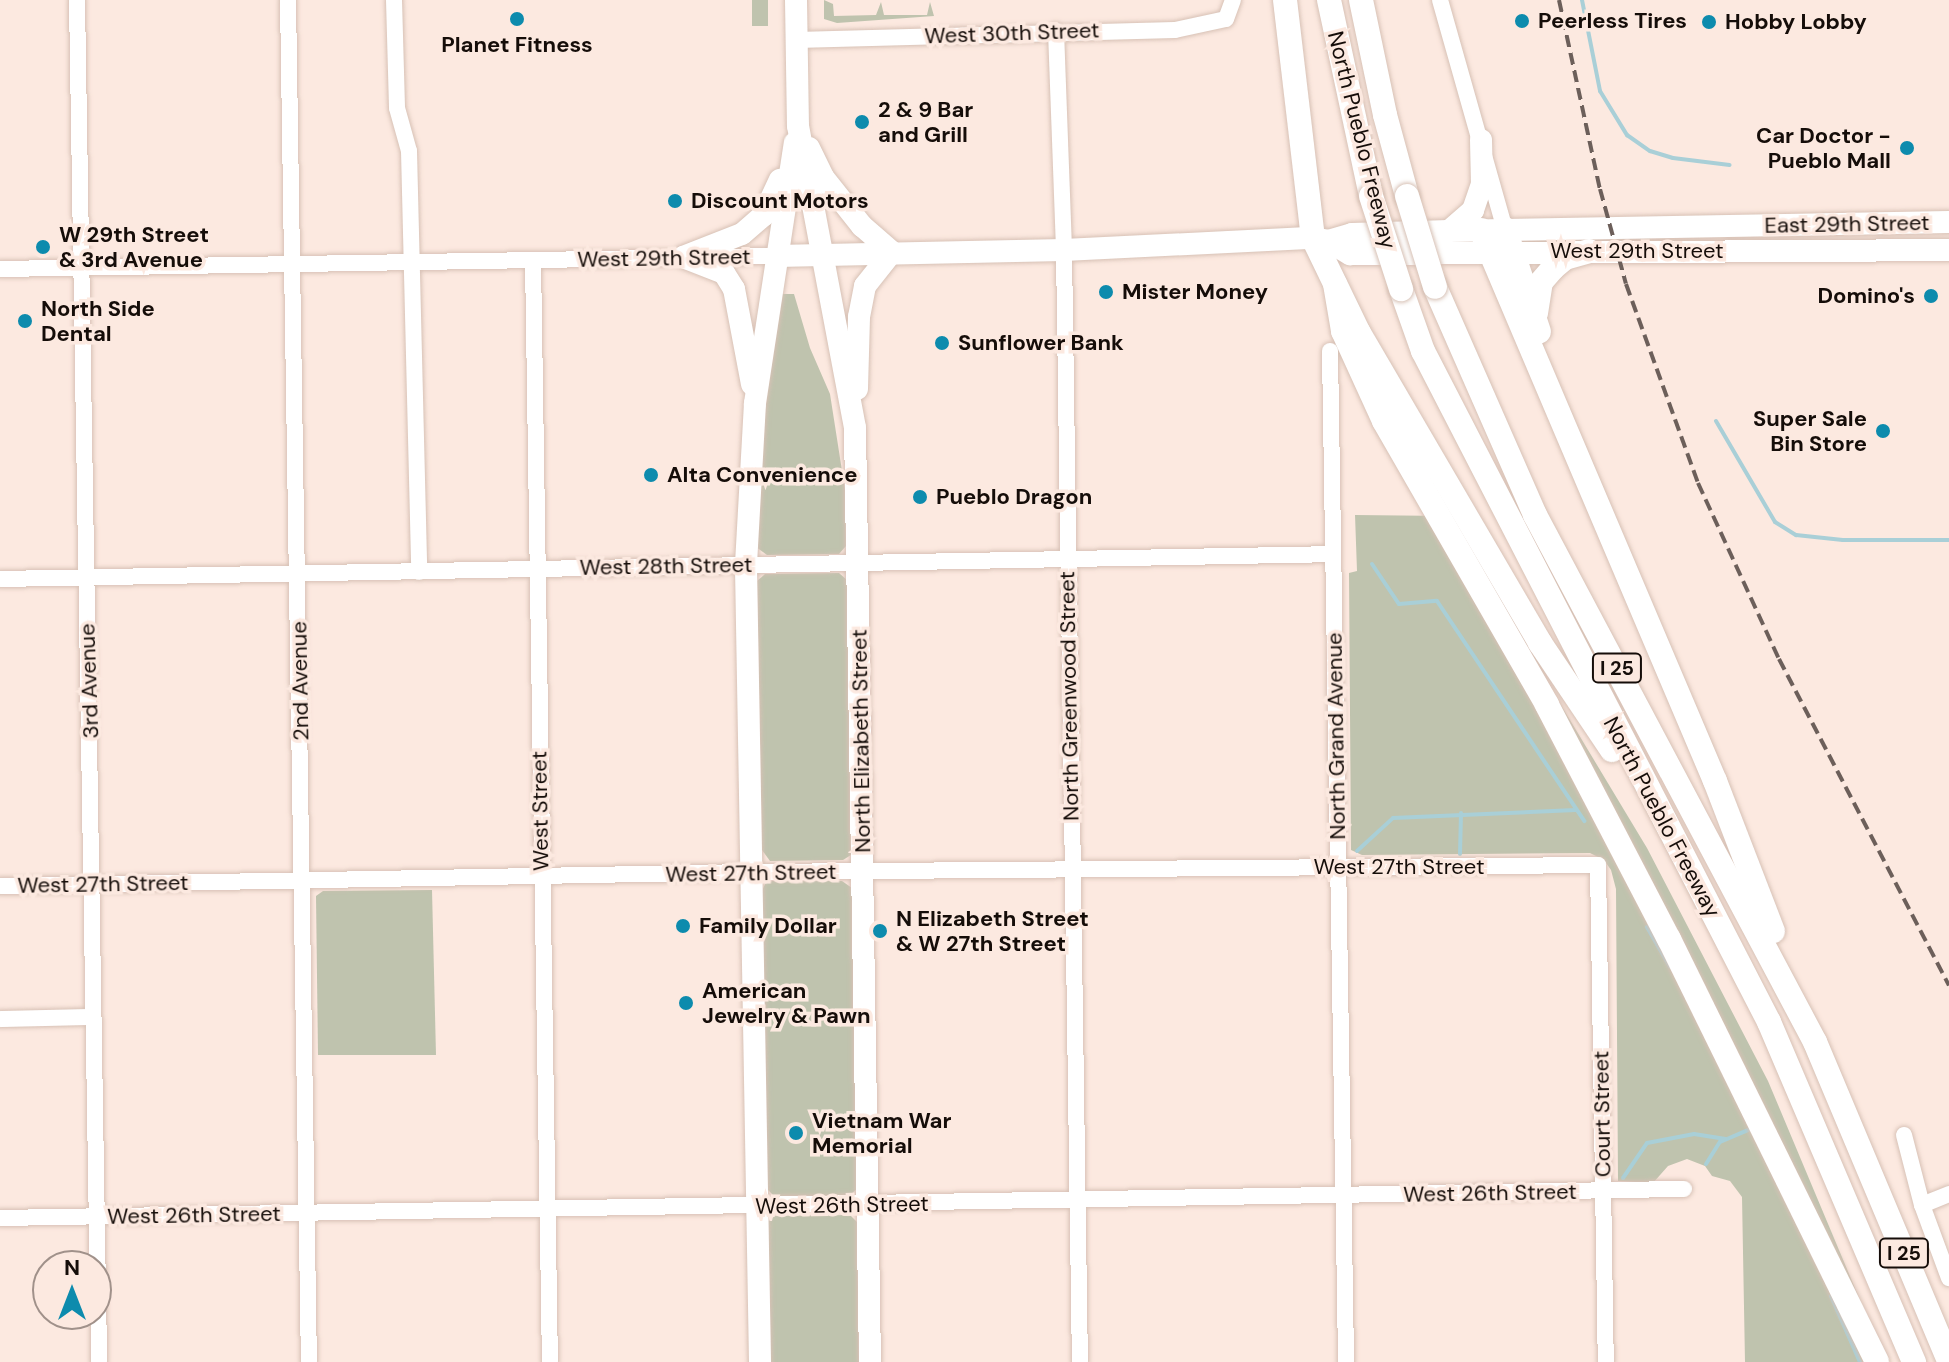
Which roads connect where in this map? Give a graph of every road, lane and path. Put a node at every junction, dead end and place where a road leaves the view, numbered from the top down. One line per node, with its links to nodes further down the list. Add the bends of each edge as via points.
1 (77, 0): 29 (street, 3rd Avenue)
2 (288, 0): 27 (street, 2nd Avenue)
3 (394, 0): 26 (street, via 397,108 409,151)
4 (796, 0): 11 (main road, North Elizabeth Street)
5 (1233, 0): 10 (street, West 30th Street, via 1226,19 1175,30)
6 (1285, 0): 16 (highway)
7 (1329, 0): 45 (highway, North Pueblo Freeway / I 25, bridge, via 1371,196 1423,351)
8 (1361, 0): 57 (highway, North Pueblo Freeway / I 25, bridge, via 1385,115 1435,287 1535,515)
9 (1440, 0): 13 (street)
10 (1056, 31): 11 (street, West 30th Street); 18 (street, North Greenwood Street)
11 (796, 40): 12 (main road, North Elizabeth Street)
12 (798, 126): 21 (main road, via 823,177 862,226); 22 (main road, North Elizabeth Street); 23 (main road, North Elizabeth Street); 24 (main road, via 763,216 742,234)
13 (1481, 140): 15 (main road, via 1482,184 1473,210); 17 (street)
14 (1949, 222): 17 (main road, East 29th Street)
15 (1449, 231): 16 (main road, West 29th Street); 17 (main road, West 29th Street)
16 (1320, 240): 17 (main road, West 29th Street, via 1350,254); 18 (main road, West 29th Street); 30 (highway)
17 (1498, 241): 20 (main road, West 29th Street); 31 (highway); 34 (highway)
18 (1064, 250): 21 (main road, West 29th Street); 37 (street, North Greenwood Street)
19 (1949, 250): 20 (main road, West 29th Street)
20 (1589, 251): 31 (highway, via 1565,258 1541,282)
21 (892, 252): 22 (main road, West 29th Street); 35 (main road, via 865,286)
22 (821, 254): 23 (main road, West 29th Street); 35 (main road, North Elizabeth Street)
23 (776, 256): 24 (street, West 29th Street); 33 (main road, North Elizabeth Street)
24 (683, 257): 25 (street, West 29th Street); 33 (main road, via 724,273 734,289)
25 (533, 260): 26 (street, West 29th Street); 40 (street, West Street)
26 (411, 262): 27 (street, West 29th Street); 41 (street)
27 (292, 264): 29 (street, West 29th Street); 42 (street, 2nd Avenue)
28 (0, 269): 29 (street, West 29th Street)
29 (81, 269): 43 (street, 3rd Avenue)
30 (1335, 284): 45 (highway, via 1540,643); 81 (highway, via 1343,331 1384,421 1547,705)
31 (1535, 315): 34 (highway)
32 (1330, 351): 36 (street, North Grand Avenue)
33 (755, 403): 39 (main road, North Elizabeth Street)
34 (1557, 408): 57 (highway, via 1715,781)
35 (855, 428): 38 (main road, North Elizabeth Street)
36 (1333, 554): 37 (street, West 28th Street); 47 (street, North Grand Avenue)
37 (1067, 558): 38 (street, West 28th Street); 48 (street, North Greenwood Street)
38 (858, 563): 39 (street, West 28th Street); 50 (main road, North Elizabeth Street)
39 (746, 564): 40 (street, West 28th Street); 49 (main road, North Elizabeth Street)
40 (536, 569): 41 (street, West 28th Street); 51 (street, West Street)
41 (419, 572): 42 (street, West 28th Street)
42 (298, 573): 43 (street, West 28th Street); 52 (street, 2nd Avenue)
43 (86, 577): 44 (street, West 28th Street); 53 (street, 3rd Avenue)
44 (0, 579)
45 (1671, 837): 82 (highway, North Pueblo Freeway / I 25, via 1769,1022)
46 (1598, 865): 47 (street, West 27th Street); 60 (street, Court Street)
47 (1338, 867): 48 (street, West 27th Street); 62 (street, North Grand Avenue)
48 (1072, 871): 50 (street, West 27th Street); 63 (street, North Greenwood Street)
49 (752, 872): 50 (street, West 27th Street); 51 (street, West 27th Street); 66 (main road, North Elizabeth Street)
50 (863, 872): 64 (main road, North Elizabeth Street)
51 (541, 876): 52 (street, West 27th Street); 67 (street, West Street)
52 (303, 880): 53 (street, West 27th Street); 68 (street, 2nd Avenue)
53 (91, 884): 54 (street, West 27th Street); 55 (street, 3rd Avenue)
54 (0, 886)
55 (91, 1017): 56 (street); 69 (street, 3rd Avenue)
56 (0, 1019)
57 (1815, 1042): 72 (highway, North Pueblo Freeway / I 25)
58 (1904, 1135): 65 (street)
59 (1684, 1189): 60 (street, West 26th Street)
60 (1604, 1191): 62 (street, West 26th Street); 80 (street, Court Street)
61 (1949, 1194): 65 (street)
62 (1343, 1196): 63 (street, West 26th Street); 79 (street, North Grand Avenue)
63 (1077, 1201): 64 (street, West 26th Street); 78 (street, North Greenwood Street)
64 (868, 1205): 66 (street, West 26th Street); 77 (main road, North Elizabeth Street)
65 (1922, 1205): 71 (street)
66 (757, 1207): 67 (street, West 26th Street); 76 (main road, North Elizabeth Street)
67 (548, 1209): 68 (street, West 26th Street); 75 (street, West Street)
68 (306, 1214): 69 (street, West 26th Street); 74 (street, 2nd Avenue)
69 (96, 1217): 70 (street, West 26th Street); 73 (street, 3rd Avenue)
70 (0, 1218)
71 (1949, 1278)
72 (1949, 1360)
73 (99, 1362)
74 (309, 1362)
75 (550, 1362)
76 (760, 1362)
77 (870, 1362)
78 (1080, 1362)
79 (1346, 1362)
80 (1606, 1362)
81 (1877, 1362)
82 (1914, 1362)

